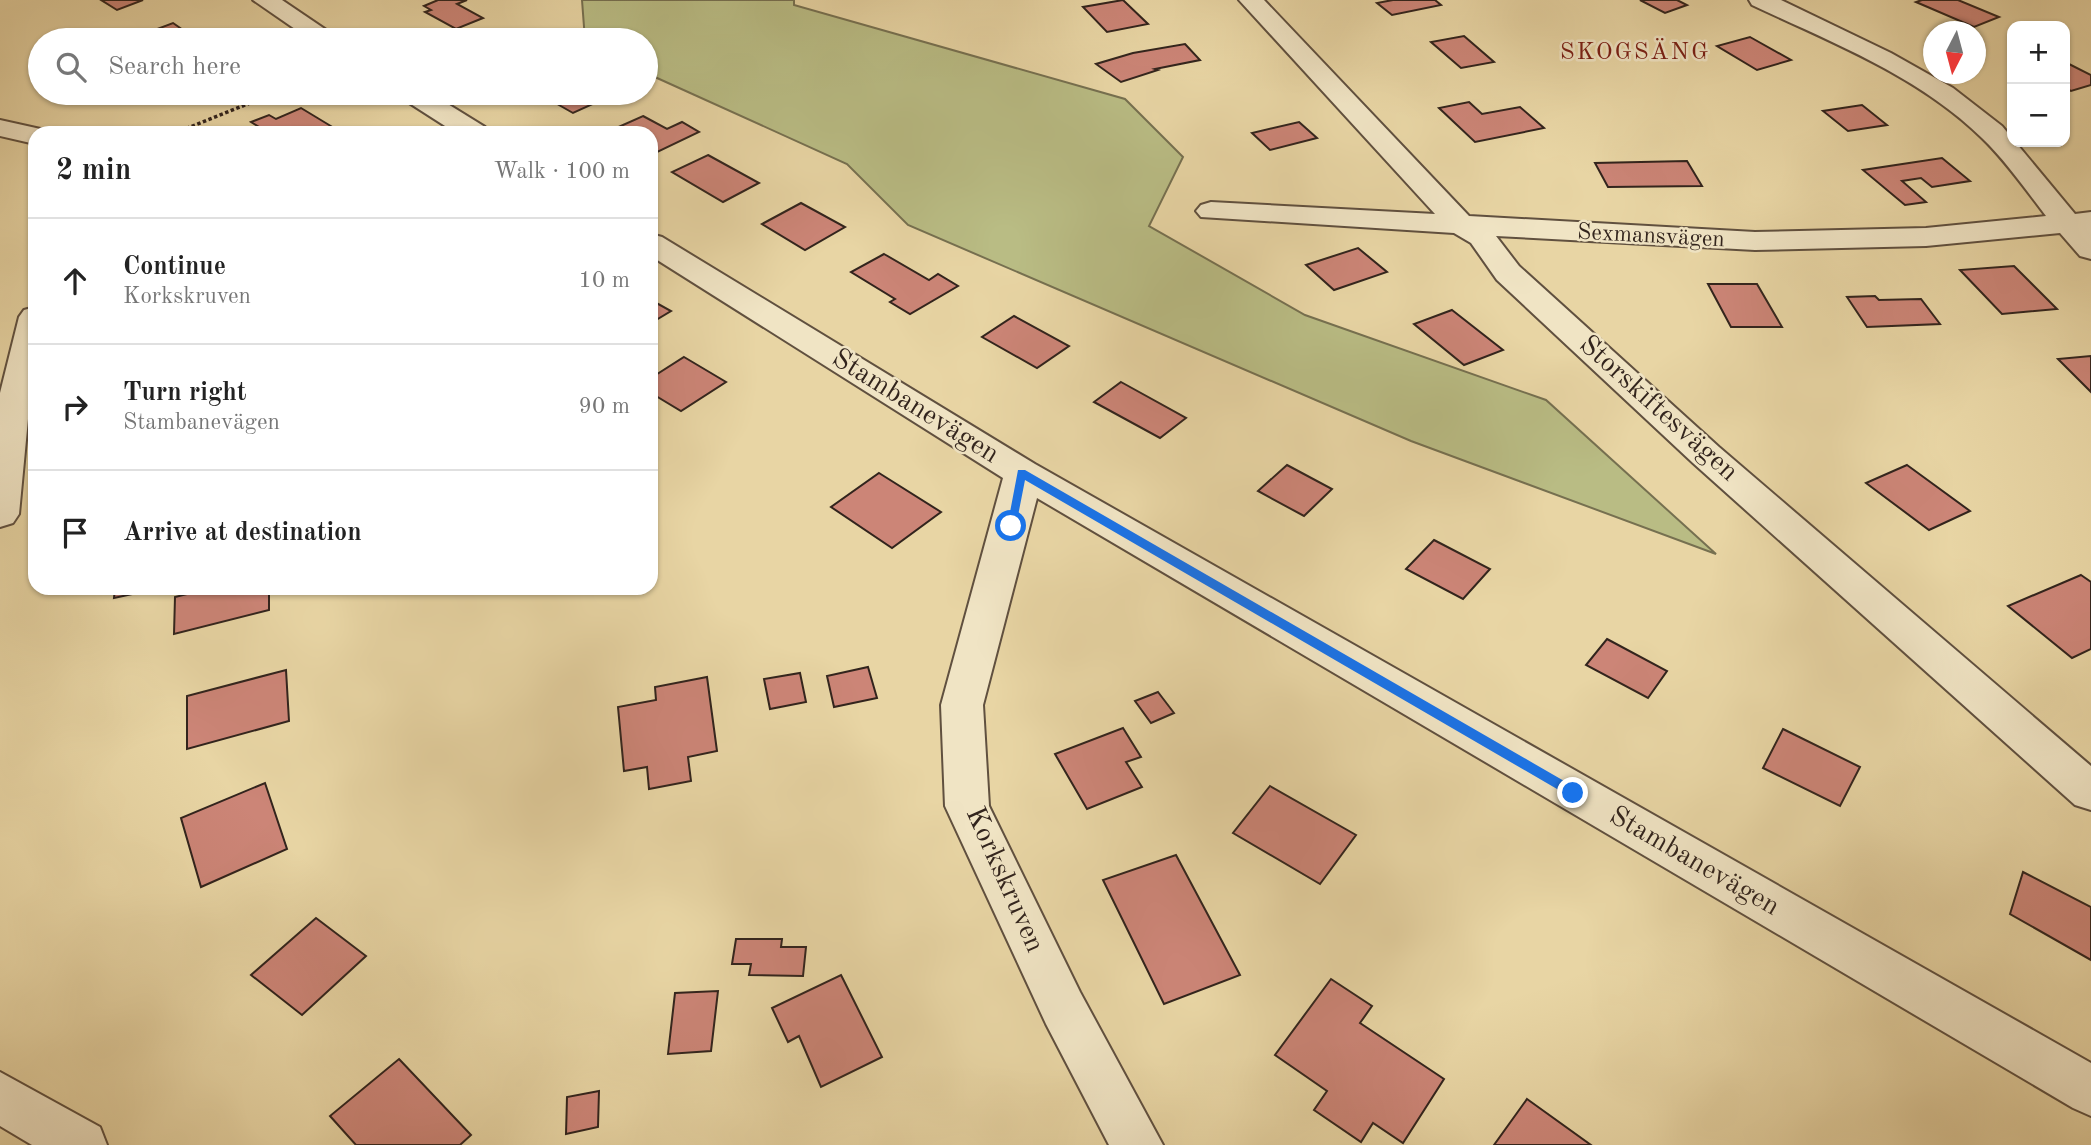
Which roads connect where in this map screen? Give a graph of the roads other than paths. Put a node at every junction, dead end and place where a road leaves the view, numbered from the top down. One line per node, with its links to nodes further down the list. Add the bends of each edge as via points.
1 (1251, 0): 11 (street, Storskiftesvägen)
2 (1761, 0): 10 (street, via 1948,97 1992,132)
3 (277, 3): 4 (street)
4 (311, 28)
5 (431, 105): 6 (street)
6 (464, 126)
7 (0, 128): 8 (street)
8 (28, 134)
9 (1211, 211): 11 (street, Sexmansvägen)
10 (2078, 223): 11 (street, Sexmansvägen, via 1914,237 1755,241); 13 (street)
11 (1461, 225): 17 (street, Storskiftesvägen, via 1482,237 1508,273 1706,455)
12 (658, 247): 15 (street, Stambanevägen)
13 (2091, 250)
14 (28, 347): 16 (street, via 11,419)
15 (1021, 473): 18 (street, Stambanevägen); 21 (street, Korkskruven, via 1018,500 962,705 967,807 1063,1008)
16 (0, 514)
17 (2091, 792)
18 (2091, 1091)
19 (0, 1097): 20 (street)
20 (81, 1145)
21 (1137, 1145)

